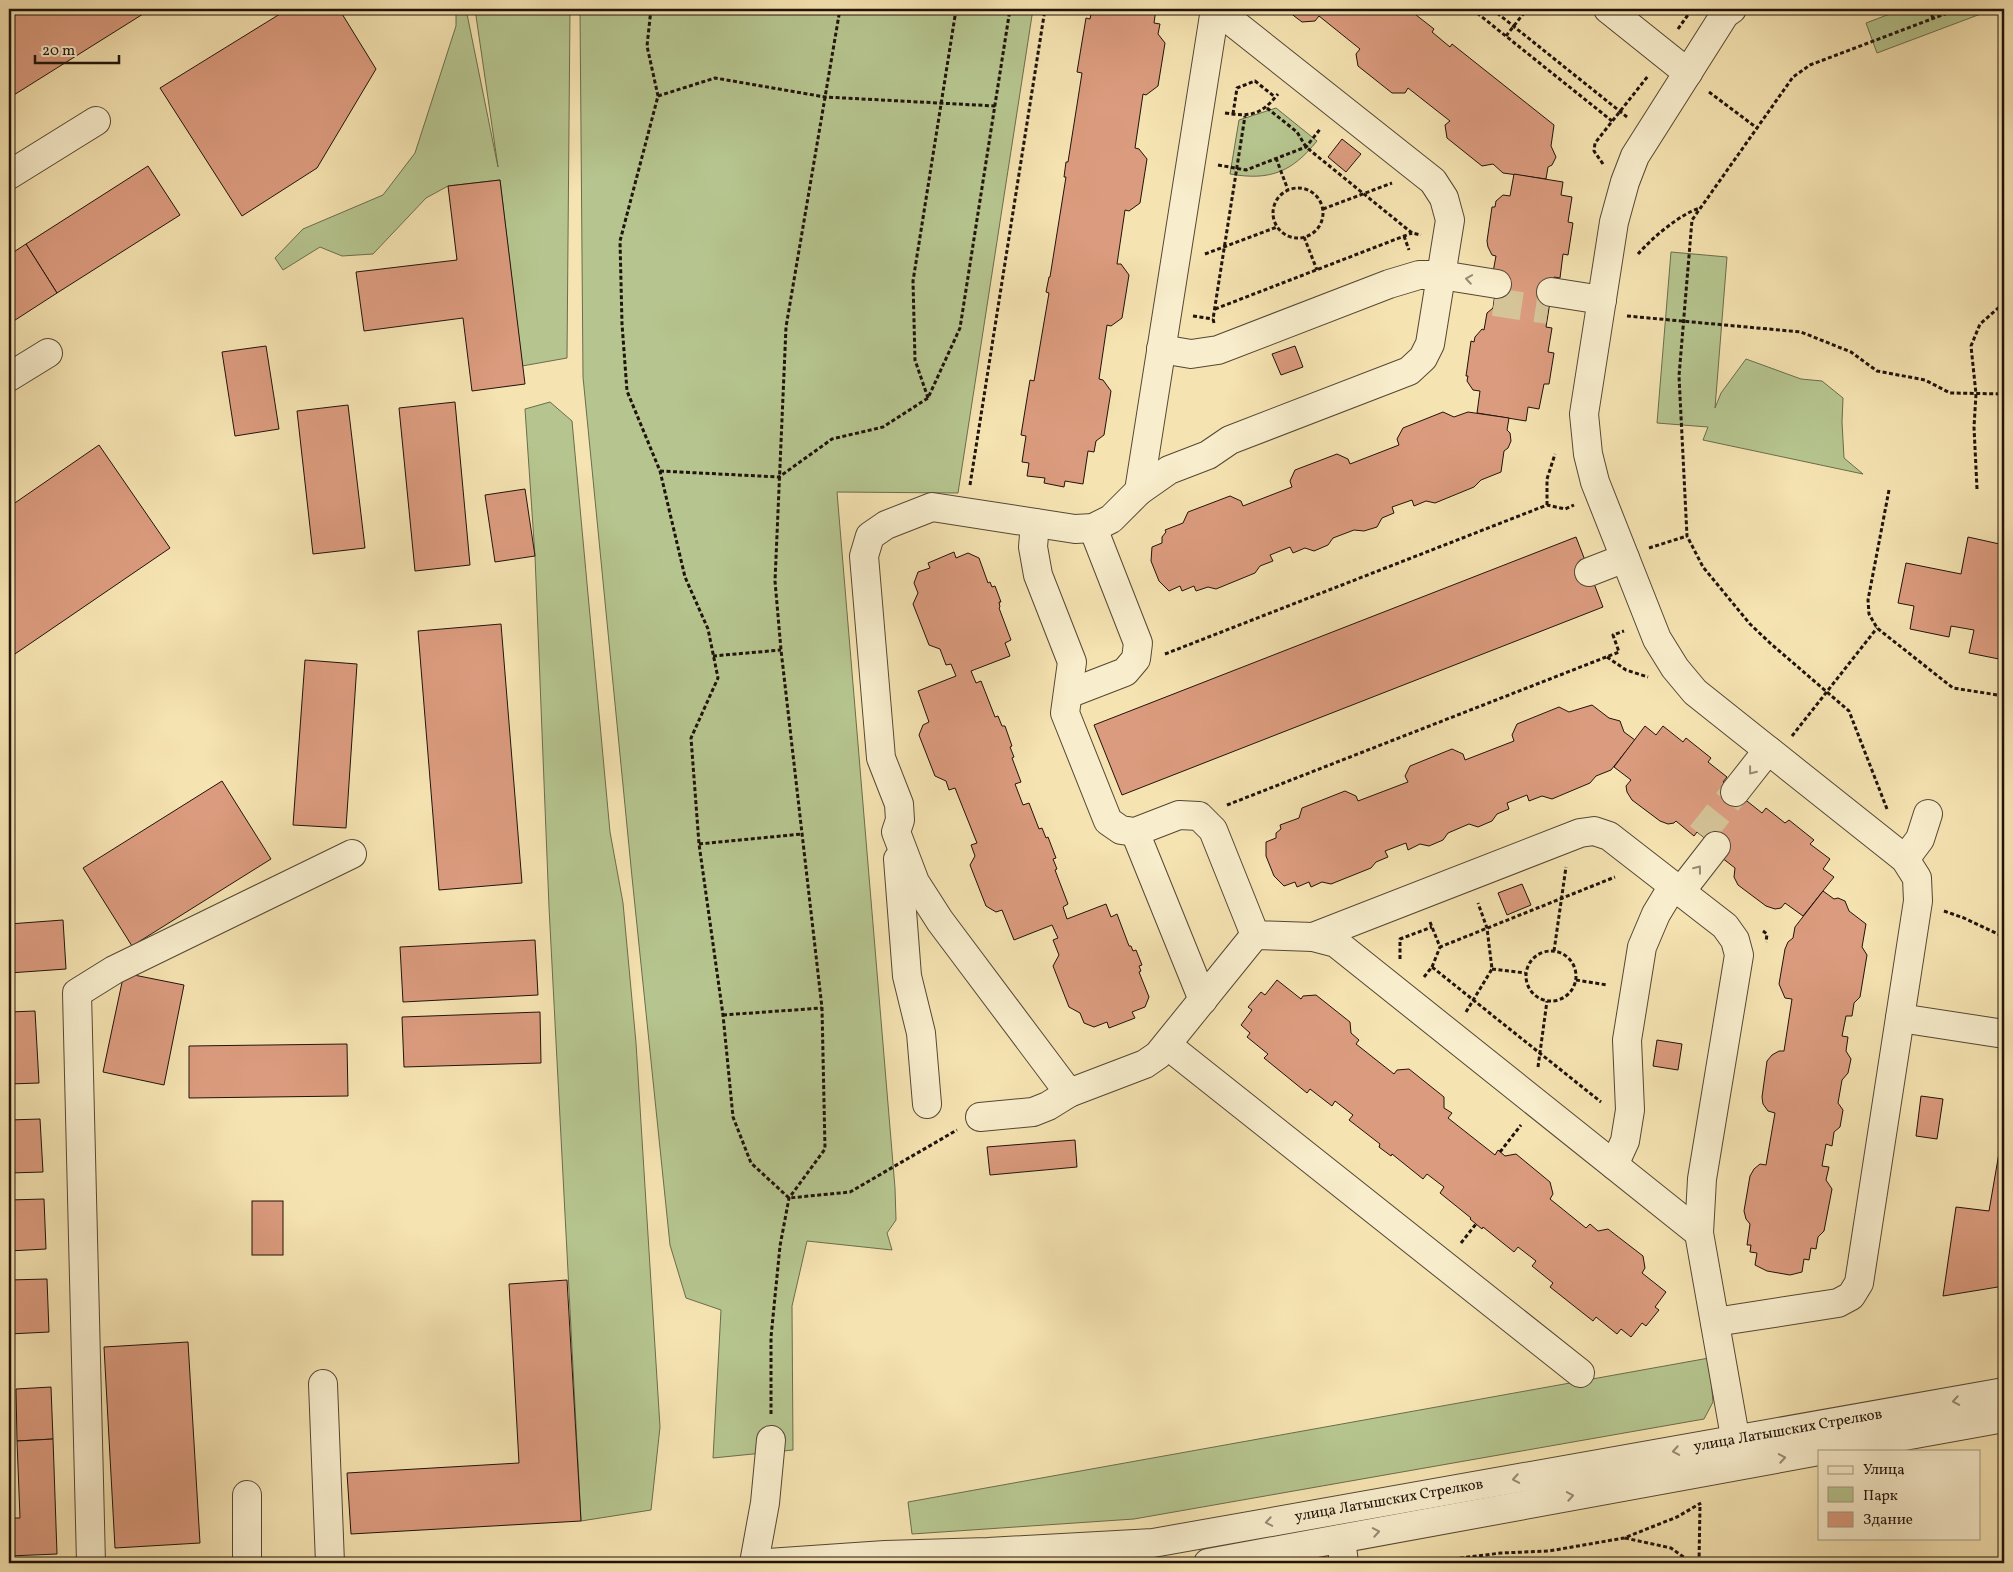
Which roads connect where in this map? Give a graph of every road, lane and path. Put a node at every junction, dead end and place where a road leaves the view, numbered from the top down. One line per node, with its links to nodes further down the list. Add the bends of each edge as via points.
1 (651, 9): 20 (path, via 647,46)
2 (840, 9): 21 (path)
3 (953, 9): 23 (path, via 955,16)
4 (1010, 9): 24 (path)
5 (1045, 9): 76 (path)
6 (1215, 9): 18 (street); 27 (street)
7 (1472, 9): 16 (path)
8 (1492, 9): 15 (path)
9 (1527, 9): 15 (path)
10 (1608, 9): 17 (street)
11 (1732, 9): 19 (street, via 1726,14)
12 (1929, 9): 14 (path)
13 (1958, 9): 14 (path)
14 (1933, 18): 34 (path, via 1810,65 1793,77)
15 (1514, 26): 16 (path); 28 (path)
16 (1506, 36): 32 (path)
17 (1666, 54): 19 (street); 28 (path)
18 (1296, 72): 22 (path); 25 (street)
19 (1698, 82): 34 (path); 59 (street, via 1635,156 1614,222)
20 (658, 96): 21 (path, via 715,78); 69 (path, via 620,241 627,391)
21 (825, 97): 23 (path); 70 (path, via 786,327)
22 (1275, 98): 26 (path); 29 (path, via 1255,82 1237,88)
23 (941, 103): 24 (path); 67 (path, via 913,281 915,360)
24 (995, 106): 67 (path, via 960,328)
25 (1338, 106): 35 (path); 40 (street)
26 (1267, 108): 30 (path); 35 (path, via 1296,132)
27 (1199, 109): 29 (path); 37 (street)
28 (1620, 112): 32 (path); 33 (path)
29 (1233, 114): 30 (path)
30 (1245, 116): 39 (path)
31 (96, 121): 41 (street)
32 (1612, 121): 38 (path, via 1595,143 1594,151)
33 (1632, 121)
34 (1757, 128): 44 (path)
35 (1306, 147): 36 (path); 43 (path)
36 (1276, 158): 39 (path, via 1246,170); 42 (path)
37 (1191, 161): 39 (path); 52 (street)
38 (1604, 165)
39 (1236, 168): 50 (path)
40 (1421, 172): 43 (path); 49 (street, via 1433,181 1444,198 1450,220)
41 (9, 175)
42 (1288, 190): 45 (path, via 1310,191); 46 (path, via 1279,196 1274,206 1273,217)
43 (1363, 194): 45 (path); 47 (path)
44 (1700, 208): 51 (path, via 1689,211); 60 (path, via 1692,220)
45 (1323, 210): 48 (path, via 1315,232)
46 (1277, 227): 48 (path, via 1284,234); 50 (path)
47 (1412, 233): 49 (path); 53 (path)
48 (1304, 237): 53 (path)
49 (1447, 239): 54 (street)
50 (1224, 247): 52 (path); 58 (path)
51 (1634, 257)
52 (1174, 266): 62 (street)
53 (1317, 270): 58 (path)
54 (1440, 284): 55 (street); 61 (street, via 1419,276 1389,284); 73 (street, via 1430,344 1423,358 1409,371 1230,440 1208,455 1169,470)
55 (1495, 293)
56 (1550, 301): 59 (street)
57 (2004, 303): 65 (path, via 1980,324 1972,346)
58 (1214, 310): 61 (path, via 1213,320)
59 (1606, 311): 60 (path); 80 (street, via 1584,414 1588,454 1595,482)
60 (1683, 321): 65 (path, via 1801,332 1851,352 1877,371 1925,380 1950,394); 79 (path, via 1678,376)
61 (1224, 348): 62 (street, via 1191,354)
62 (1161, 349): 73 (street)
63 (48, 353): 64 (street)
64 (9, 377)
65 (1976, 394): 66 (path); 71 (path)
66 (2004, 394)
67 (928, 398): 70 (path, via 883,427 832,439)
68 (1555, 454): 75 (path, via 1547,480)
69 (660, 471): 70 (path); 86 (path, via 685,577 708,628)
70 (779, 477): 84 (path, via 775,581)
71 (1977, 489)
72 (1889, 490): 82 (path, via 1868,600 1869,614)
73 (1139, 491): 78 (street, via 1111,519)
74 (1582, 502): 75 (path, via 1564,508)
75 (1547, 505): 85 (path)
76 (966, 512): 77 (street); 97 (street, via 932,507 886,525 870,536 864,556 881,758 899,804 900,820)
77 (1035, 522): 78 (street, via 1075,529); 90 (street, via 1033,547 1038,575 1072,662)
78 (1093, 528): 90 (street, via 1138,643 1136,659 1125,672)
79 (1687, 536): 80 (path); 89 (path, via 1703,567 1750,624)
80 (1633, 554): 81 (street); 92 (street, via 1657,638 1675,668 1695,692)
81 (1589, 572)
82 (1878, 628): 89 (path); 91 (path, via 1953,688)
83 (1628, 629): 87 (path, via 1613,635 1619,652)
84 (781, 650): 86 (path); 99 (path)
85 (1161, 655)
86 (713, 656): 102 (path, via 718,678 691,738)
87 (1607, 657): 88 (path, via 1626,670); 95 (path)
88 (1654, 677)
89 (1827, 692): 92 (path); 96 (path, via 1849,711)
90 (1068, 694): 98 (street, via 1065,713 1108,821 1121,830)
91 (2004, 696)
92 (1779, 751): 93 (street); 104 (street)
93 (1742, 798)
94 (1928, 814): 104 (street, via 1920,839)
95 (1199, 816): 98 (street, via 1178,815); 114 (street, via 1213,830)
96 (1891, 817)
97 (896, 832): 110 (street, via 915,882); 117 (street)
98 (1135, 832): 126 (street)
99 (802, 834): 102 (path); 129 (path)
100 (1571, 837): 105 (street); 106 (street, via 1594,831 1609,836); 108 (path)
101 (1708, 841): 106 (street)
102 (699, 844): 130 (path)
103 (352, 854): 163 (street, via 114,970 77,994)
104 (1906, 859): 109 (street, via 1917,878)
105 (1468, 877): 107 (street); 112 (path)
106 (1666, 881): 108 (path); 141 (street, via 1642,947 1627,1040); 146 (street, via 1725,926 1736,940 1739,955 1702,1180)
107 (1420, 895): 111 (path); 115 (street)
108 (1562, 898): 112 (path); 120 (path)
109 (1918, 902): 116 (path, via 1964,918); 131 (street)
110 (940, 921): 117 (street); 136 (street)
111 (1432, 927): 119 (path); 121 (path, via 1400,939)
112 (1487, 928): 119 (path); 123 (path)
113 (1760, 928): 118 (path, via 1767,934)
114 (1255, 934): 115 (street); 126 (street)
115 (1312, 937): 125 (street, via 1336,943)
116 (2004, 938)
117 (905, 943): 138 (street, via 908,976 921,1033)
118 (1766, 944)
119 (1440, 947): 122 (path)
120 (1554, 951): 124 (path, via 1541,953 1530,961); 128 (path, via 1566,956 1574,966 1576,980 1571,992 1560,1000)
121 (1400, 962)
122 (1432, 967): 125 (path); 127 (path)
123 (1492, 969): 124 (path); 127 (path)
124 (1525, 973): 128 (path, via 1527,986 1535,996)
125 (1406, 999): 132 (street)
126 (1203, 1000): 134 (street)
127 (1474, 1001): 132 (path); 135 (path)
128 (1547, 1001): 135 (path)
129 (822, 1008): 130 (path); 144 (path, via 825,1148)
130 (723, 1015): 144 (path, via 733,1117 751,1163)
131 (1900, 1018): 133 (street); 148 (street, via 1858,1283 1851,1296 1838,1302)
132 (1449, 1033): 137 (street)
133 (2004, 1034)
134 (1167, 1045): 136 (street, via 1145,1064); 149 (street)
135 (1540, 1053): 137 (path); 141 (path)
136 (1069, 1093): 139 (street, via 1033,1112)
137 (1533, 1100): 143 (street)
138 (927, 1104)
139 (980, 1117): 144 (path, via 850,1192)
140 (1521, 1124): 142 (path)
141 (1628, 1124): 143 (street, via 1625,1142)
142 (1500, 1152)
143 (1614, 1165): 146 (street)
144 (789, 1198): 153 (path, via 780,1246 771,1338)
145 (1476, 1224): 147 (path)
146 (1699, 1232): 148 (street)
147 (1469, 1233)
148 (1715, 1322): 156 (street)
149 (1580, 1373)
150 (323, 1384): 165 (street)
151 (2004, 1392): 156 (street, улица Латышских Стрелков, one-way to 156)
152 (2004, 1418): 154 (street, улица Латышских Стрелков)
153 (771, 1440): 166 (street, via 765,1503)
154 (1826, 1450)
155 (1818, 1451): 156 (street, улица Латышских Стрелков, one-way to 155)
156 (1738, 1453): 162 (street, улица Латышских Стрелков, one-way to 156); 167 (street, улица Латышских Стрелков, one-way to 167, via 1153,1543)
157 (247, 1495): 164 (street)
158 (1706, 1497): 160 (path)
159 (1709, 1502): 160 (path)
160 (1700, 1504): 161 (path); 171 (path)
161 (1624, 1538): 169 (path, via 1549,1551); 170 (path, via 1671,1548)
162 (1343, 1551): 168 (street, улица Латышских Стрелков)
163 (90, 1563)
164 (247, 1563)
165 (330, 1563)
166 (754, 1563)
167 (768, 1563)
168 (1208, 1563)
169 (1421, 1563)
170 (1692, 1563)
171 (1699, 1563)

